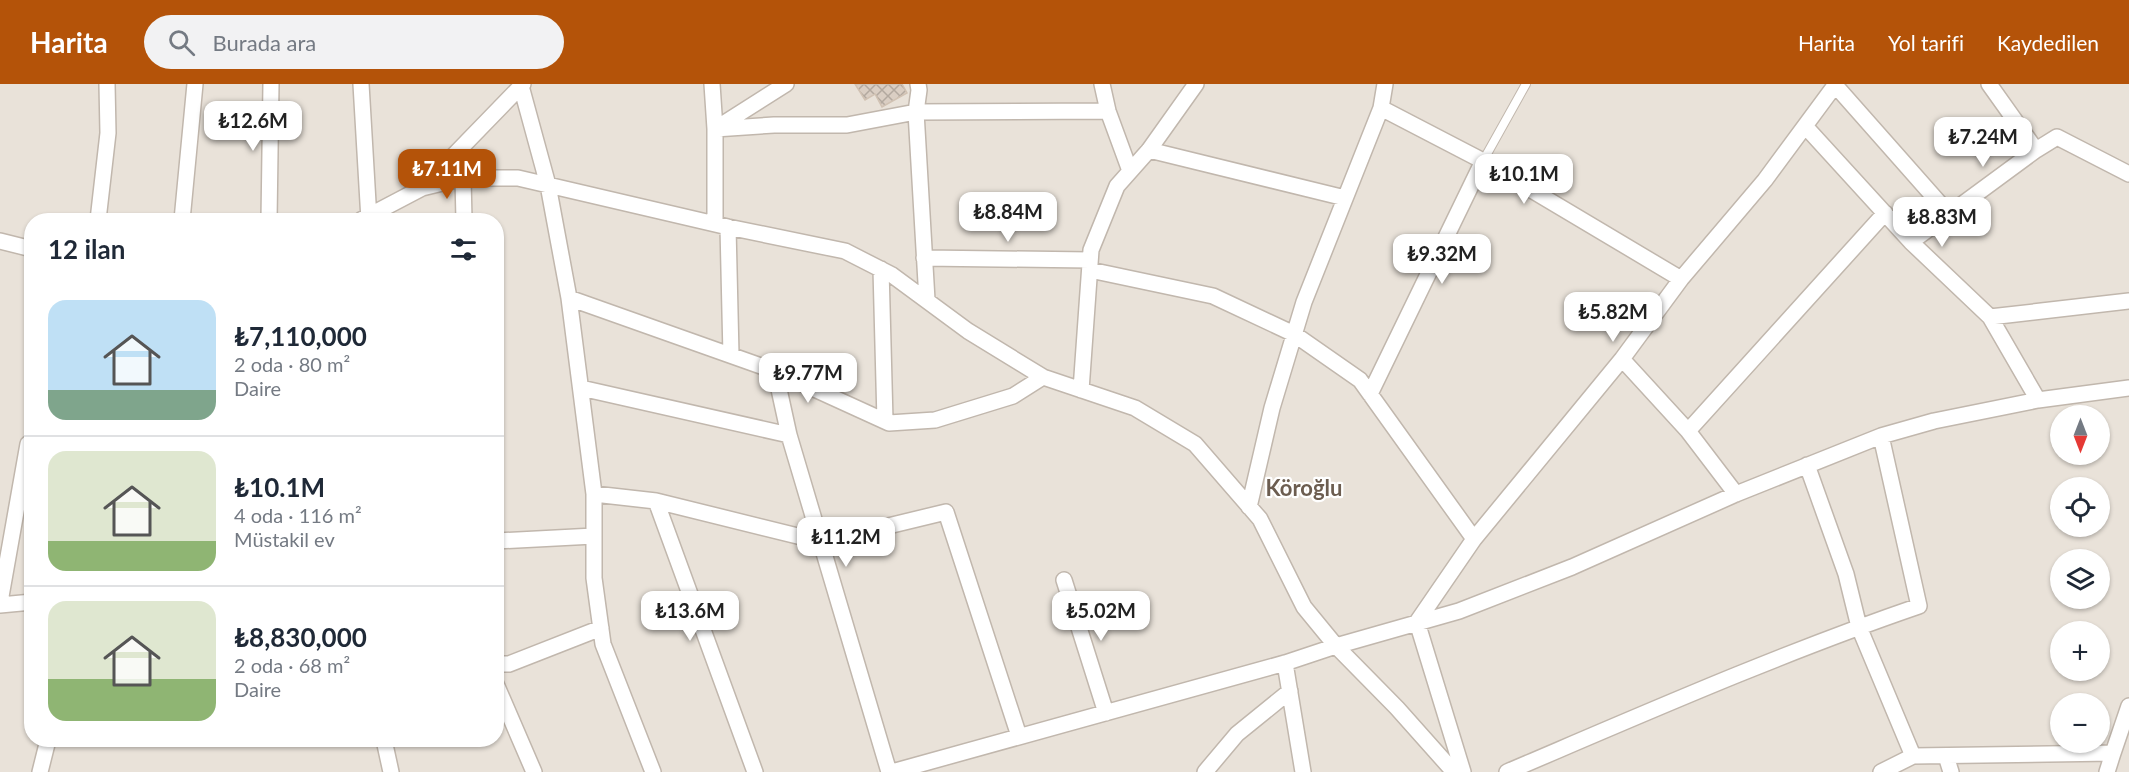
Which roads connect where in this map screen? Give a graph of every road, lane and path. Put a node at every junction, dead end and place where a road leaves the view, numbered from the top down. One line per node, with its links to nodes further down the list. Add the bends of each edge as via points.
1 (107, 84): 29 (street, via 108,133)
2 (195, 84): 30 (street)
3 (271, 84): 31 (street)
4 (361, 84): 32 (street)
5 (712, 84): 19 (street)
6 (786, 84): 19 (street)
7 (918, 84): 17 (street)
8 (1102, 84): 16 (street)
9 (1196, 84): 20 (street)
10 (1385, 84): 15 (street)
11 (1526, 84): 22 (lane)
12 (1989, 84): 21 (street)
13 (522, 85): 26 (street); 27 (street)
14 (1835, 85): 18 (street); 36 (street)
15 (1381, 108): 22 (street); 28 (street)
16 (1108, 111): 17 (street); 23 (street)
17 (916, 112): 19 (street, via 847,125); 41 (street)
18 (1805, 126): 35 (street); 44 (street)
19 (715, 129): 37 (street)
20 (1149, 150): 23 (street); 28 (street)
21 (2036, 150): 24 (street, via 2057,137); 36 (street)
22 (1484, 161): 44 (street); 57 (street)
23 (1130, 171): 42 (street, via 1117,186 1091,250)
24 (2129, 174)
25 (463, 178): 26 (street, via 518,178); 27 (street); 34 (street)
26 (548, 185): 37 (street); 45 (street)
27 (422, 188): 33 (street)
28 (1345, 198): 49 (street)
29 (99, 213)
30 (183, 213)
31 (269, 213)
32 (366, 213)
33 (377, 213)
34 (464, 213)
35 (1885, 213): 39 (street); 60 (street)
36 (1949, 214): 39 (street)
37 (722, 225): 43 (street, via 845,251); 50 (street)
38 (0, 241): 40 (street)
39 (1911, 242): 48 (street)
40 (24, 247)
41 (924, 258): 42 (street); 46 (street)
42 (1090, 265): 49 (street, via 1213,296); 56 (street)
43 (881, 269): 46 (street); 59 (street)
44 (1681, 279): 51 (street)
45 (569, 298): 50 (street); 54 (street)
46 (927, 300): 53 (street, via 968,331)
47 (2129, 301): 48 (street)
48 (1990, 317): 58 (street)
49 (1294, 334): 57 (street, via 1360,380); 68 (street)
50 (730, 355): 52 (street)
51 (1622, 359): 60 (street); 70 (street)
52 (775, 371): 59 (street); 61 (street)
53 (1043, 377): 56 (street); 59 (street, via 1013,396 934,420)
54 (580, 388): 61 (street); 65 (street)
55 (2129, 388): 58 (street)
56 (1081, 390): 68 (street, via 1135,408 1195,444)
57 (1370, 394): 70 (street)
58 (2038, 400): 62 (street)
59 (885, 421)
60 (1688, 432): 66 (street)
61 (789, 435): 72 (street)
62 (1881, 436): 63 (street); 77 (street, via 1918,606)
63 (1807, 465): 66 (street); 77 (street, via 1846,574)
64 (24, 467): 75 (street)
65 (594, 494): 67 (street); 69 (street)
66 (1736, 494): 76 (street, via 1572,567 1459,611)
67 (656, 501): 72 (street); 96 (street)
68 (1249, 507): 79 (street, via 1260,519 1304,607)
69 (594, 536): 71 (street); 78 (street, via 594,578)
70 (1474, 539): 76 (street)
71 (504, 541)
72 (822, 542): 86 (street, via 946,512); 97 (street)
73 (1064, 580): 85 (street)
74 (24, 602): 75 (street)
75 (0, 603)
76 (1417, 622): 79 (street); 101 (street)
77 (1859, 627): 90 (street); 102 (street)
78 (601, 628): 81 (street); 95 (street, via 603,644)
79 (1336, 646): 80 (street); 100 (street)
80 (1285, 663): 82 (street); 85 (street)
81 (504, 664)
82 (1290, 691): 98 (street, via 1237,734); 99 (street)
83 (504, 703): 94 (street)
84 (2129, 706): 89 (street)
85 (1106, 713): 86 (street)
86 (1019, 736): 97 (street)
87 (46, 747): 92 (street)
88 (386, 747): 93 (street)
89 (2113, 753): 91 (street); 105 (street)
90 (1913, 756): 91 (street); 103 (street)
91 (1946, 756): 104 (street)
92 (40, 772)
93 (391, 772)
94 (534, 772)
95 (653, 772)
96 (755, 772)
97 (890, 772)
98 (1206, 772)
99 (1303, 772)
100 (1454, 772)
101 (1463, 772)
102 (1508, 772)
103 (1881, 772)
104 (1952, 772)
105 (2107, 772)

